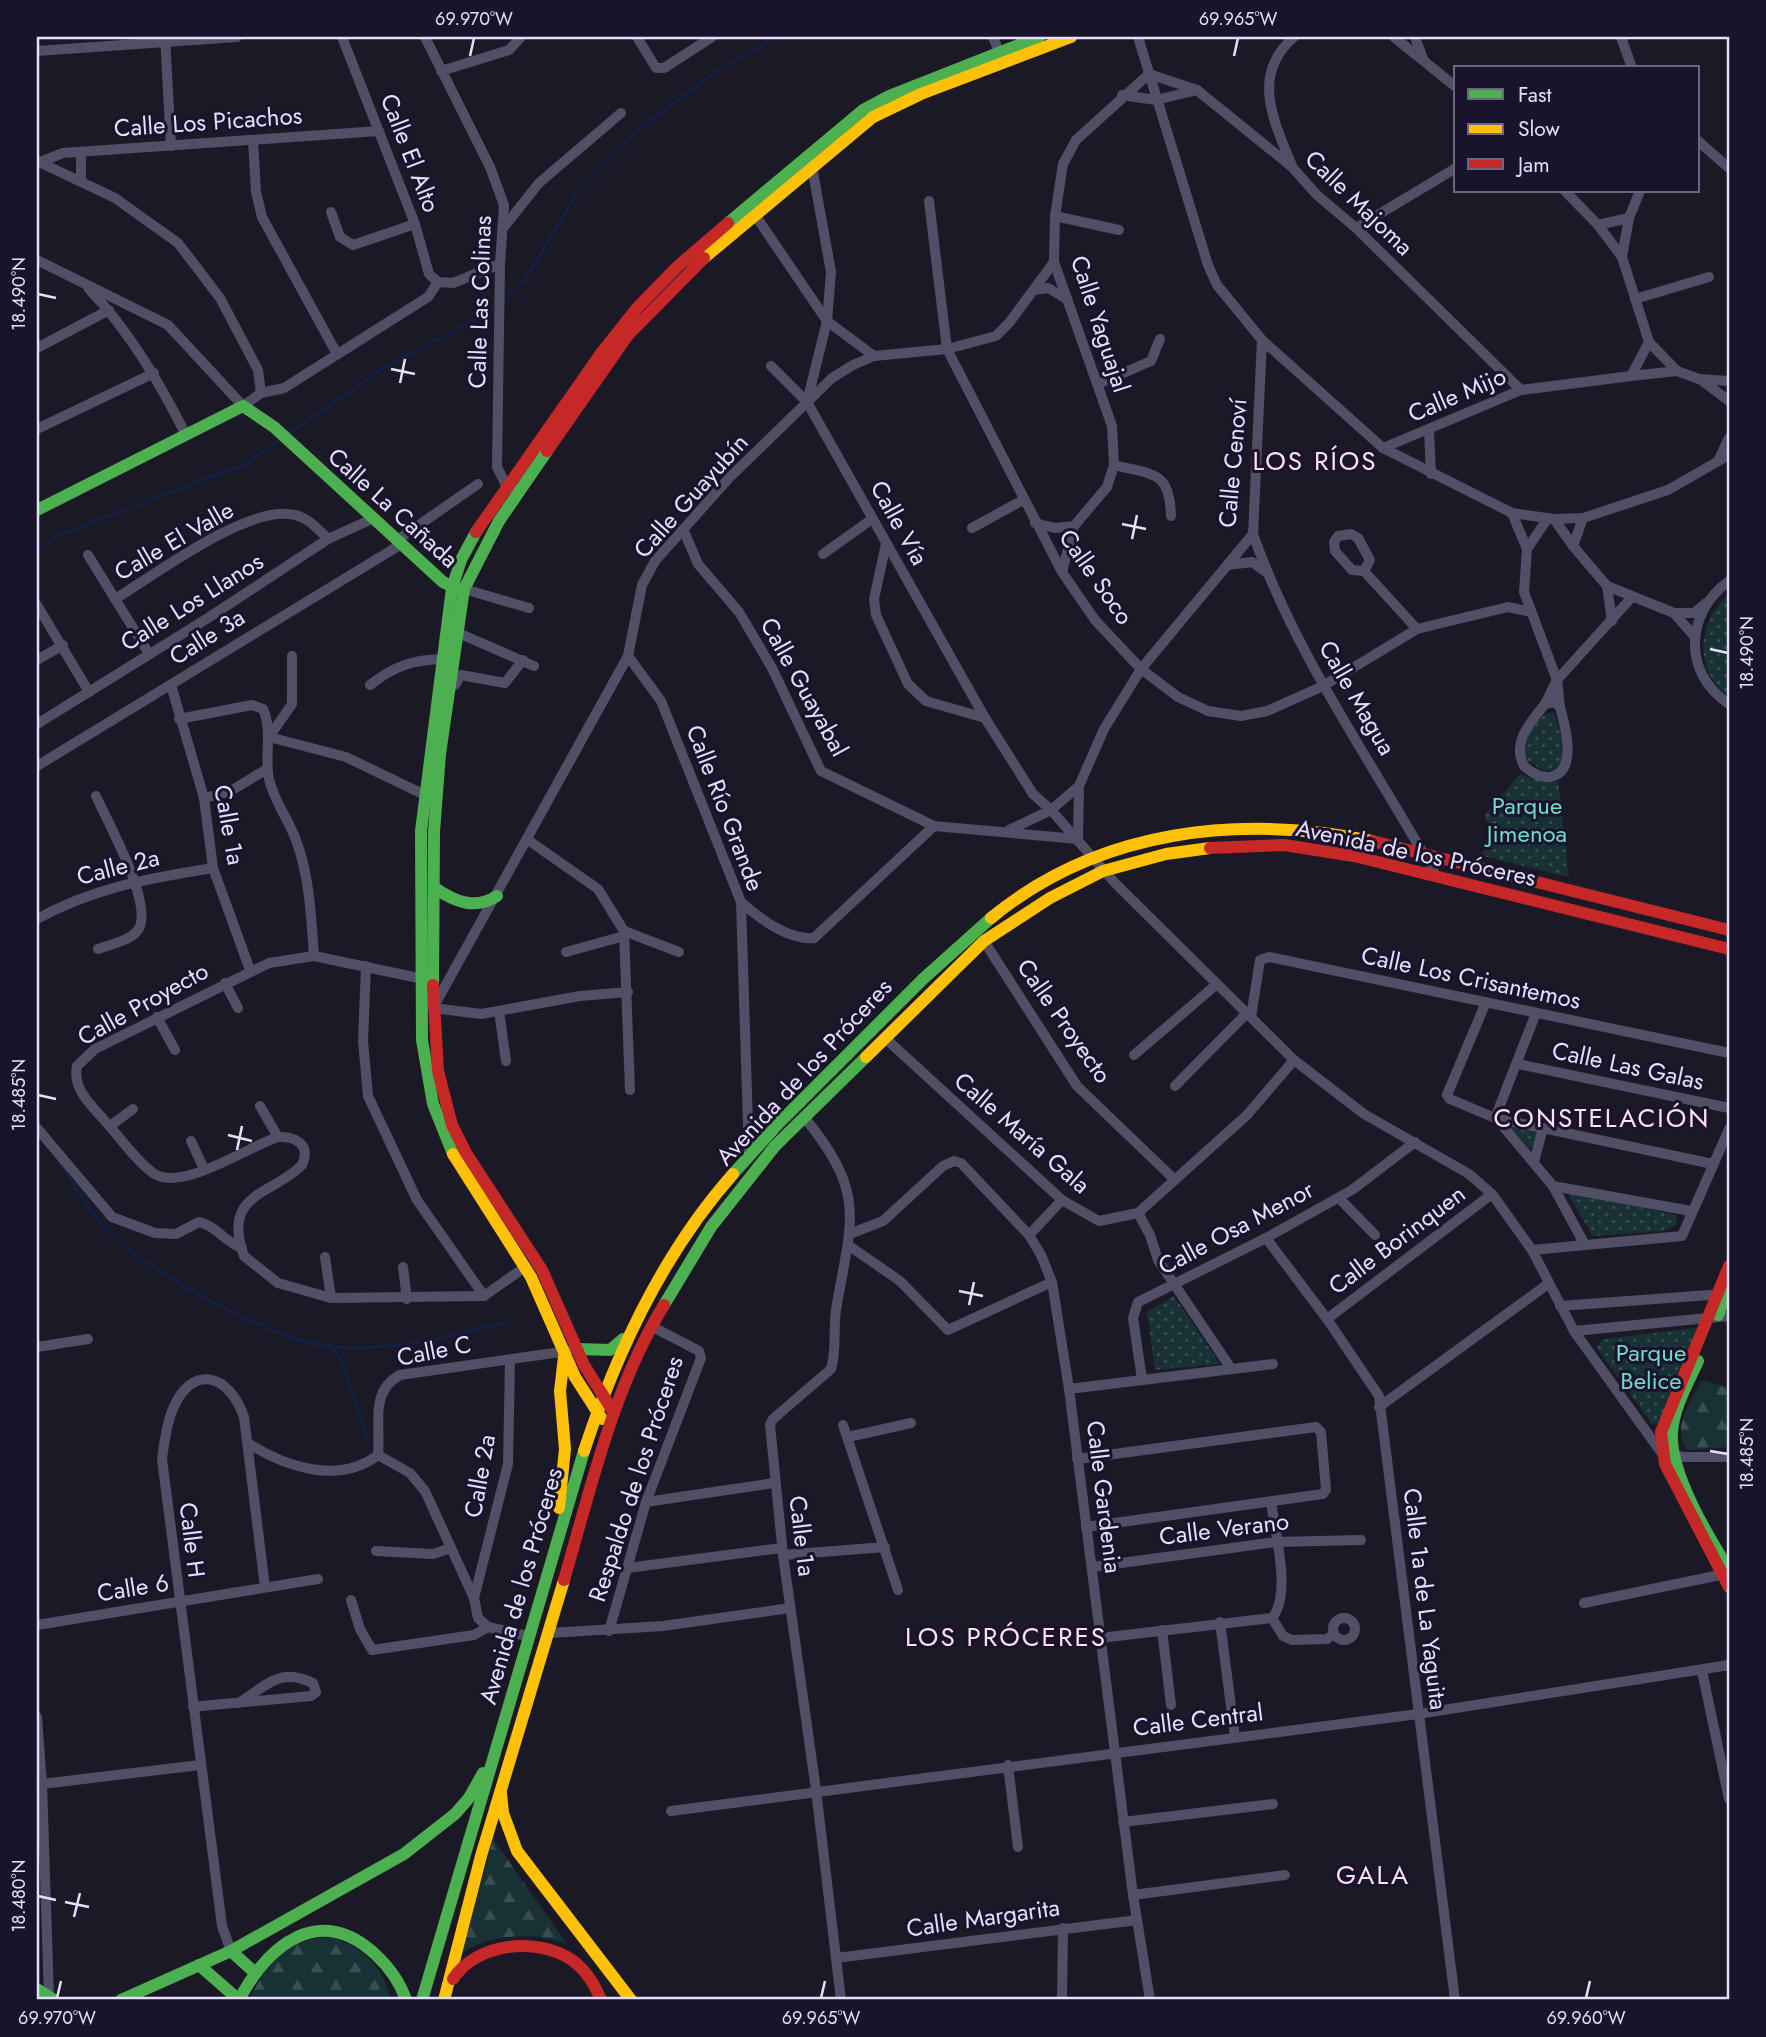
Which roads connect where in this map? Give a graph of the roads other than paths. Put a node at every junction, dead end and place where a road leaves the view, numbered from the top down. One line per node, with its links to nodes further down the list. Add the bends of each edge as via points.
1 (237, 37): 15 (street)
2 (342, 37): 27 (street, Calle El Alto)
3 (425, 37): 20 (street, Calle Las Colinas)
4 (522, 37): 20 (street, via 509,50)
5 (637, 37): 6 (street, via 656,68 664,68)
6 (712, 37)
7 (993, 37): 17 (street)
8 (1039, 37): 17 (main road)
9 (1071, 37): 17 (main road)
10 (1138, 37): 21 (street)
11 (1294, 37): 34 (street, via 1278,54 1269,82 1269,110)
12 (1394, 37): 18 (street)
13 (1415, 37): 18 (street)
14 (1621, 37): 19 (street)
15 (165, 39): 16 (street); 30 (street)
16 (37, 51)
17 (1001, 58): 33 (main road, via 873,117)
18 (1423, 59): 22 (street)
19 (1631, 66)
20 (441, 71): 47 (street, Calle Las Colinas, via 498,186)
21 (1149, 74): 23 (street, Calle Majoma); 24 (street, Calle Yaguajal); 25 (street)
22 (1454, 85)
23 (1197, 90): 25 (street); 34 (street, Calle Majoma)
24 (1122, 95): 25 (street); 43 (street, Calle Yaguajal, via 1076,140 1063,164)
25 (1156, 100): 64 (street, via 1208,265 1217,285)
26 (621, 113): 47 (street, via 539,183)
27 (379, 131): 28 (street, Calle Los Picachos); 45 (street, Calle El Alto)
28 (253, 141): 30 (street, Calle Los Picachos); 68 (street, via 262,216)
29 (1700, 144): 35 (street)
30 (171, 146): 31 (street, Calle Los Picachos)
31 (81, 152): 32 (street, Calle Los Picachos); 37 (street)
32 (38, 161): 37 (street)
33 (808, 162): 41 (main road); 62 (street, via 828,246)
34 (1292, 167): 48 (street, Calle Majoma)
35 (1729, 168)
36 (1454, 169): 48 (street)
37 (81, 180): 78 (street, via 161,230 200,268 258,370)
38 (1565, 192): 46 (street)
39 (1640, 192): 44 (street)
40 (929, 201): 67 (street, Calle Soco)
41 (752, 210): 62 (street); 91 (main road, via 678,266 637,308); 92 (main road, via 644,316)
42 (331, 212): 45 (street, via 340,237 353,245)
43 (1055, 216): 49 (street); 52 (street, Calle Yaguajal)
44 (1629, 218): 46 (street); 50 (street)
45 (415, 224): 56 (street, Calle El Alto, via 429,274)
46 (1598, 225): 50 (street)
47 (504, 228): 53 (street, Calle Las Colinas)
48 (1356, 228): 77 (street, Calle Majoma)
49 (1119, 230)
50 (1622, 257): 60 (street)
51 (37, 260): 57 (street)
52 (1054, 262): 58 (street, Calle Guayubín); 59 (street, Calle Yaguajal)
53 (500, 264): 56 (street, via 453,283); 91 (street, Calle Las Colinas, via 497,467)
54 (37, 269): 57 (street)
55 (1709, 277): 60 (street)
56 (438, 282): 68 (street, via 428,297)
57 (85, 285): 61 (street); 81 (street, via 168,325)
58 (1034, 290): 59 (street, via 1048,288); 67 (street, Calle Guayubín, via 996,335)
59 (1065, 298): 76 (street, Calle Yaguajal)
60 (1635, 299): 65 (street)
61 (109, 310): 66 (street); 72 (street)
62 (827, 321): 69 (street); 80 (street)
63 (1160, 339): 76 (street, via 1151,361)
64 (1262, 340): 86 (street); 105 (street, Calle Cenoví)
65 (1649, 342): 71 (street); 73 (street)
66 (37, 348)
67 (947, 349): 69 (street, Calle Guayubín); 93 (street, Calle Soco)
68 (337, 354): 78 (street, via 284,388)
69 (874, 356): 80 (street, Calle Guayubín, via 832,378)
70 (771, 366): 80 (street, Calle Vía)
71 (1677, 371): 73 (street, Calle Mijo); 74 (street)
72 (154, 373): 82 (street); 84 (street)
73 (1631, 376): 77 (street, Calle Mijo)
74 (1699, 379): 75 (street); 79 (street)
75 (1729, 381)
76 (1098, 384): 88 (street, Calle Yaguajal, via 1112,426)
77 (1521, 390): 83 (street, Calle Mijo)
78 (261, 393): 81 (street)
79 (1729, 401)
80 (807, 402): 100 (street, Calle Vía); 104 (street, Calle Guayubín)
81 (243, 406): 84 (main road); 99 (main road, Calle La Cañada, via 274,427)
82 (37, 429)
83 (1429, 430): 86 (street, Calle Mijo); 89 (street)
84 (186, 435): 94 (main road)
85 (1729, 438): 87 (street)
86 (1383, 448): 89 (street)
87 (1724, 457): 97 (street, via 1668,490)
88 (1114, 465): 96 (street, via 1156,476 1171,492); 102 (street, Calle Yaguajal, via 1107,486)
89 (1432, 474): 95 (street)
90 (478, 484): 107 (street, Calle 3a)
91 (506, 485): 92 (street); 119 (main road, via 475,533)
92 (519, 492): 119 (main road)
93 (1023, 500): 101 (street, Calle Soco); 103 (street)
94 (37, 510)
95 (1512, 513): 98 (street); 110 (street)
96 (1171, 516)
97 (1583, 517): 98 (street); 109 (street)
98 (1551, 518): 109 (street); 110 (street)
99 (372, 519): 106 (street, Calle Los Llanos); 107 (main road, Calle La Cañada)
100 (872, 519): 108 (street, Calle Vía); 111 (street)
101 (1035, 523): 102 (street); 115 (street, Calle Soco)
102 (1074, 526): 115 (street)
103 (972, 528)
104 (683, 529): 136 (street, Calle Guayubín, via 654,561 642,585); 162 (street, Calle Guayabal, via 698,565 739,612 772,668 821,771)
105 (1253, 534): 113 (street, Calle Cenoví); 116 (street, Calle Magua)
106 (328, 539): 122 (street, Calle El Valle, via 313,524 290,514 246,523); 134 (street, Calle Los Llanos)
107 (398, 543): 119 (main road, Calle La Cañada); 143 (street, Calle 3a)
108 (886, 544): 151 (street, Calle Vía); 151 (street, via 874,598 876,615 908,684 926,701)
109 (1573, 546): 118 (street)
110 (1527, 549): 120 (street)
111 (823, 554)
112 (88, 555): 122 (street)
113 (1228, 565): 116 (street, via 1252,562); 141 (street, Calle Cenoví)
114 (1364, 571): 130 (street)
115 (1062, 572): 141 (street, Calle Soco, via 1095,620)
116 (1266, 573): 146 (street, Calle Magua)
117 (1729, 582): 123 (street)
118 (1607, 586): 121 (street); 129 (street)
119 (458, 589): 126 (street); 131 (main road); 137 (main road)
120 (1524, 592): 125 (street, Calle Soco); 127 (street)
121 (1632, 597): 128 (street); 129 (street)
122 (115, 599): 134 (street)
123 (1706, 603): 128 (street, via 1694,613); 132 (street)
124 (37, 605): 133 (street)
125 (1508, 607): 127 (street, Calle Soco); 130 (street, Calle Soco)
126 (529, 608)
127 (1531, 612): 142 (street)
128 (1674, 613): 132 (street)
129 (1612, 621): 142 (street)
130 (1417, 629): 146 (street, Calle Soco)
131 (456, 632): 139 (street); 145 (main road)
132 (1694, 636): 149 (street, via 1695,658 1703,679)
133 (63, 645): 138 (street); 147 (street)
134 (149, 654): 147 (street, Calle Los Llanos)
135 (292, 656): 154 (street, via 292,704)
136 (628, 656): 165 (street, Calle Guayubín); 174 (street, Calle Río Grande, via 661,701)
137 (441, 659): 144 (street, via 413,660); 159 (main road)
138 (37, 660)
139 (523, 660): 140 (street); 145 (street, via 505,683 461,675)
140 (534, 666)
141 (1141, 669): 146 (street, Calle Soco, via 1178,697 1208,711 1241,716 1267,711); 157 (street, Calle Cenoví, via 1104,729)
142 (1557, 680): 148 (street); 150 (street)
143 (171, 685): 152 (street, Calle 1a); 155 (street, Calle 3a)
144 (370, 685)
145 (449, 686): 159 (main road)
146 (1323, 686): 166 (street, Calle Magua)
147 (89, 692): 153 (street, Calle Los Llanos)
148 (1545, 704): 150 (street); 150 (street, via 1519,747 1524,766 1539,776 1558,774 1567,761)
149 (1729, 704)
150 (1560, 706)
151 (985, 718): 161 (street, Calle Vía, via 1033,794)
152 (179, 719): 154 (street, via 256,705 265,713); 160 (street, Calle 1a)
153 (37, 724)
154 (269, 737): 156 (street); 159 (street, via 346,757)
155 (37, 766)
156 (267, 769): 160 (street, via 229,792); 183 (street, via 305,870)
157 (1079, 786): 161 (street); 164 (street)
158 (96, 796): 171 (street)
159 (430, 797): 172 (main road); 186 (main road)
160 (204, 798): 168 (street, Calle 1a)
161 (1051, 810): 163 (street); 164 (street, Calle Vía)
162 (934, 826): 163 (street, Calle Guayabal); 174 (street, via 814,938 799,939)
163 (1009, 831): 164 (street, Calle Guayabal)
164 (1078, 839): 167 (street, Calle Vía)
165 (528, 840): 173 (street, Calle Guayubín); 177 (street, via 598,889)
166 (1423, 852): 167 (main road, Avenida de los Próceres, via 1314,829 1252,827 1153,838); 170 (street, Calle Magua); 176 (main road, Avenida de los Próceres)
167 (1093, 857): 169 (street, Calle Vía); 218 (main road, Avenida de los Próceres, via 1019,895 967,935)
168 (213, 868): 171 (street, Calle 2a); 185 (street, Calle 1a)
169 (1103, 871): 170 (main road, Avenida de los Próceres, via 1166,853 1284,845); 178 (main road, Avenida de los Próceres, via 1050,898); 188 (street, Calle Vía)
170 (1436, 876): 180 (main road, Avenida de los Próceres)
171 (135, 880): 175 (street, Calle 2a, via 73,899); 179 (street, via 141,927 132,936)
172 (435, 888): 173 (main road, via 451,901 471,905); 186 (main road)
173 (497, 896): 192 (street, Calle Guayubín)
174 (741, 902): 218 (street, Calle Río Grande)
175 (37, 919)
176 (1729, 930)
177 (624, 934): 181 (street); 182 (street); 189 (street)
178 (984, 941): 197 (main road, Avenida de los Próceres); 222 (street, Calle Proyecto, via 1077,1086)
179 (98, 949)
180 (1729, 949)
181 (566, 952)
182 (679, 952)
183 (314, 956): 184 (street, Calle Proyecto); 185 (street, Calle Proyecto)
184 (366, 966): 186 (street, Calle Proyecto); 245 (street, via 363,1041 368,1096 417,1200)
185 (250, 970): 187 (street, Calle Proyecto)
186 (428, 980): 192 (main road); 238 (main road, via 425,1071 439,1126 453,1155)
187 (225, 983): 191 (street); 196 (street, Calle Proyecto)
188 (1217, 984): 195 (street, Calle Vía); 200 (street)
189 (628, 992): 193 (street); 205 (street)
190 (1486, 1002): 194 (street, Calle Los Crisantemos); 195 (street, Calle Los Crisantemos, via 1265,957); 210 (street, via 1447,1095)
191 (238, 1008)
192 (433, 1008): 193 (street, via 481,1014); 238 (main road, via 438,1071 452,1125)
193 (499, 1011): 202 (street)
194 (1536, 1013): 199 (street, Calle Los Crisantemos); 203 (street)
195 (1249, 1015): 201 (street, Calle Vía); 204 (street)
196 (157, 1017): 198 (street); 211 (street, Calle Proyecto, via 95,1049 77,1066 80,1091)
197 (885, 1038): 209 (main road, Avenida de los Próceres); 226 (street, Calle María Gala)
198 (175, 1050)
199 (1729, 1054)
200 (1134, 1055)
201 (1294, 1060): 217 (street, Calle Vía, via 1364,1114); 222 (street, Calle María Gala, via 1247,1115)
202 (506, 1061)
203 (1518, 1064): 207 (street, Calle Las Galas); 210 (street)
204 (1175, 1086)
205 (630, 1090)
206 (260, 1106): 215 (street)
207 (1729, 1108)
208 (132, 1109): 211 (street)
209 (804, 1117): 229 (street, Calle 1a, via 830,1149 845,1184); 251 (main road, Avenida de los Próceres, via 711,1227)
210 (1495, 1118): 213 (street); 219 (street)
211 (110, 1126): 221 (street, Calle Proyecto, via 160,1178 179,1180)
212 (37, 1128): 235 (street, via 111,1217 155,1233 176,1234 199,1222 209,1224)
213 (1543, 1128): 219 (street); 220 (street)
214 (1729, 1129): 220 (street)
215 (278, 1137): 221 (street, Calle Proyecto); 235 (street, via 300,1142 305,1160 251,1197 243,1214)
216 (191, 1141): 221 (street)
217 (1415, 1142): 224 (street, Calle Vía, via 1469,1174); 225 (street, Calle Osa Menor)
218 (748, 1157): 253 (main road, Avenida de los Próceres, via 681,1242)
219 (1534, 1162): 223 (street)
220 (1713, 1164): 227 (street)
221 (204, 1169)
222 (1175, 1180): 228 (street, Calle María Gala)
223 (1553, 1186): 227 (street); 234 (street)
224 (1492, 1194): 236 (street, Calle Vía); 250 (street, Calle Borinquen)
225 (1339, 1198): 231 (street); 232 (street, Calle Osa Menor)
226 (1062, 1200): 228 (street, Calle María Gala, via 1100,1221); 230 (street)
227 (1691, 1211): 234 (street, via 1680,1237)
228 (1138, 1213): 243 (street)
229 (852, 1233): 230 (street, Calle Gardenia, via 883,1221 954,1161); 233 (street, Calle 1a)
230 (1029, 1235): 241 (street, Calle Gardenia)
231 (1375, 1235)
232 (1266, 1238): 243 (street, Calle Osa Menor); 250 (street, Calle 1a de La Yaguita)
233 (848, 1244): 241 (street, via 900,1281 948,1330); 276 (street, Calle 1a, via 831,1369 770,1422)
234 (1585, 1245): 236 (street)
235 (242, 1248): 246 (street, via 249,1262 278,1283)
236 (1532, 1250): 242 (street, Calle Vía)
237 (325, 1257): 246 (street)
238 (530, 1263): 245 (street); 256 (main road); 257 (main road)
239 (1729, 1265): 244 (main road)
240 (403, 1267): 247 (street)
241 (1052, 1282): 262 (street, Calle Gardenia)
242 (1548, 1284): 248 (street, Calle Vía); 264 (street)
243 (1174, 1285): 260 (street); 261 (street, Calle Osa Menor, via 1135,1306)
244 (1724, 1292): 248 (street); 249 (main road)
245 (484, 1296): 247 (street)
246 (331, 1298): 247 (street)
247 (407, 1299)
248 (1560, 1306): 252 (street, Calle Vía)
249 (1718, 1317): 252 (street); 272 (main road, via 1676,1415)
250 (1328, 1319): 264 (street, Calle 1a de La Yaguita, via 1373,1384)
251 (651, 1326): 266 (main road, Avenida de los Próceres); 277 (street, Respaldo de los Próceres, via 699,1351 701,1358)
252 (1574, 1331): 272 (street, Calle Vía)
253 (629, 1333): 256 (main road, via 610,1350); 263 (main road, Avenida de los Próceres)
254 (88, 1339): 255 (street)
255 (37, 1347)
256 (578, 1349): 257 (street, Calle C); 263 (main road)
257 (564, 1355): 258 (street, Calle C); 265 (main road); 280 (main road, via 560,1391 565,1449)
258 (510, 1360): 273 (street, Calle C, via 400,1375 390,1381 381,1393 377,1412); 294 (street, Calle 2a, via 508,1464)
259 (1273, 1364): 260 (street)
260 (1230, 1367): 261 (street)
261 (1142, 1379): 262 (street)
262 (1069, 1389): 275 (street, Calle Gardenia)
263 (602, 1394): 265 (main road, Avenida de los Próceres); 266 (main road)
264 (1379, 1407): 314 (street, Calle 1a de La Yaguita)
265 (596, 1412): 269 (main road); 280 (main road, Avenida de los Próceres)
266 (614, 1413): 269 (main road, Avenida de los Próceres)
267 (911, 1423): 270 (street)
268 (844, 1425): 270 (street)
269 (609, 1428): 305 (main road, Avenida de los Próceres)
270 (848, 1437): 283 (street)
271 (248, 1443): 273 (street, via 290,1466 311,1471 366,1464); 291 (street, Calle H); 296 (street, Calle H, via 237,1398 227,1385 214,1379 187,1387 178,1399 162,1460)
272 (1668, 1454): 274 (street); 289 (main road)
273 (378, 1455): 284 (street, via 410,1473 425,1491)
274 (1729, 1457)
275 (1077, 1459): 278 (street, via 1316,1427 1321,1432 1326,1490); 279 (street, Calle Gardenia)
276 (774, 1483): 277 (street); 286 (street, Calle 1a)
277 (646, 1502): 288 (street, Respaldo de los Próceres)
278 (1271, 1502): 279 (street); 282 (street)
279 (1086, 1527): 287 (street, Calle Gardenia)
280 (556, 1538): 307 (main road, Avenida de los Próceres)
281 (1361, 1540): 282 (street, Calle Verano)
282 (1276, 1542): 287 (street, Calle Verano); 299 (street, via 1282,1592)
283 (886, 1547): 286 (street); 293 (street)
284 (451, 1548): 285 (street, via 433,1554); 294 (street)
285 (376, 1551)
286 (782, 1552): 288 (street); 298 (street, Calle 1a)
287 (1092, 1567): 308 (street, Calle Gardenia)
288 (627, 1568): 304 (street, Respaldo de los Próceres)
289 (1725, 1572): 292 (main road); 297 (street)
290 (318, 1579): 291 (street, Calle 6)
291 (265, 1587): 296 (street, Calle 6)
292 (1729, 1587)
293 (898, 1590)
294 (474, 1598): 302 (street, via 478,1618)
295 (351, 1600): 302 (street, via 372,1650 474,1635)
296 (179, 1602): 301 (street, Calle 6); 313 (street, Calle H)
297 (1584, 1603)
298 (790, 1608): 304 (street); 322 (street, Calle 1a)
299 (1272, 1618): 300 (street); 306 (street, via 1283,1636 1292,1640 1326,1639)
300 (1220, 1622): 303 (street); 316 (street)
301 (37, 1625)
302 (488, 1627): 307 (street)
303 (1162, 1630): 308 (street); 312 (street)
304 (609, 1631): 305 (street)
305 (550, 1633): 323 (main road, Avenida de los Próceres)
306 (1334, 1634)
307 (528, 1636): 318 (main road, Avenida de los Próceres)
308 (1100, 1638): 317 (street, Calle Gardenia)
309 (1729, 1665): 310 (street, Calle Central)
310 (1702, 1671): 314 (street, Calle Central); 324 (street)
311 (239, 1703): 311 (street, via 285,1676 297,1675 313,1683 316,1692); 313 (street)
312 (1171, 1705)
313 (193, 1707): 319 (street, Calle H)
314 (1418, 1714): 316 (street, Calle Central); 351 (street, Calle 1a de La Yaguita)
315 (37, 1717): 321 (street)
316 (1235, 1737): 317 (street, Calle Central)
317 (1114, 1751): 320 (street, Calle Central); 327 (street, Calle Gardenia)
318 (493, 1754): 333 (main road, via 455,1814 404,1854); 345 (main road, Avenida de los Próceres)
319 (201, 1765): 321 (street); 333 (street, Calle H, via 222,1926)
320 (1008, 1765): 322 (street, Calle Central); 328 (street)
321 (42, 1784): 340 (street)
322 (816, 1790): 326 (street, Calle Central); 334 (street, Calle 1a)
323 (501, 1792): 337 (main road, via 503,1813 517,1851); 346 (main road, Avenida de los Próceres)
324 (1729, 1799)
325 (1272, 1804): 327 (street)
326 (671, 1811)
327 (1123, 1822): 330 (street, Calle Gardenia)
328 (1018, 1847)
329 (1285, 1875): 330 (street)
330 (1133, 1895): 331 (street, Calle Gardenia)
331 (1137, 1920): 332 (street, Calle Margarita); 350 (street, Calle Gardenia)
332 (1063, 1928): 334 (street, Calle Margarita); 349 (street)
333 (231, 1951): 335 (main road); 336 (main road)
334 (836, 1958): 348 (street, Calle 1a)
335 (199, 1965): 342 (main road); 343 (main road)
336 (253, 1971): 343 (main road); 344 (main road, via 279,1944 308,1932 328,1930 353,1938 377,1954 398,1980)
337 (617, 1982): 339 (main road); 347 (main road)
338 (37, 1989): 340 (main road)
339 (600, 1997): 346 (main road, via 587,1973 562,1955 513,1948 467,1963 456,1972)
340 (52, 1999): 341 (main road)
341 (65, 2000)
342 (121, 2000)
343 (239, 2000)
344 (406, 2000)
345 (422, 2000)
346 (445, 2000)
347 (631, 2000)
348 (841, 2000)
349 (1062, 2000)
350 (1150, 2000)
351 (1455, 2000)

